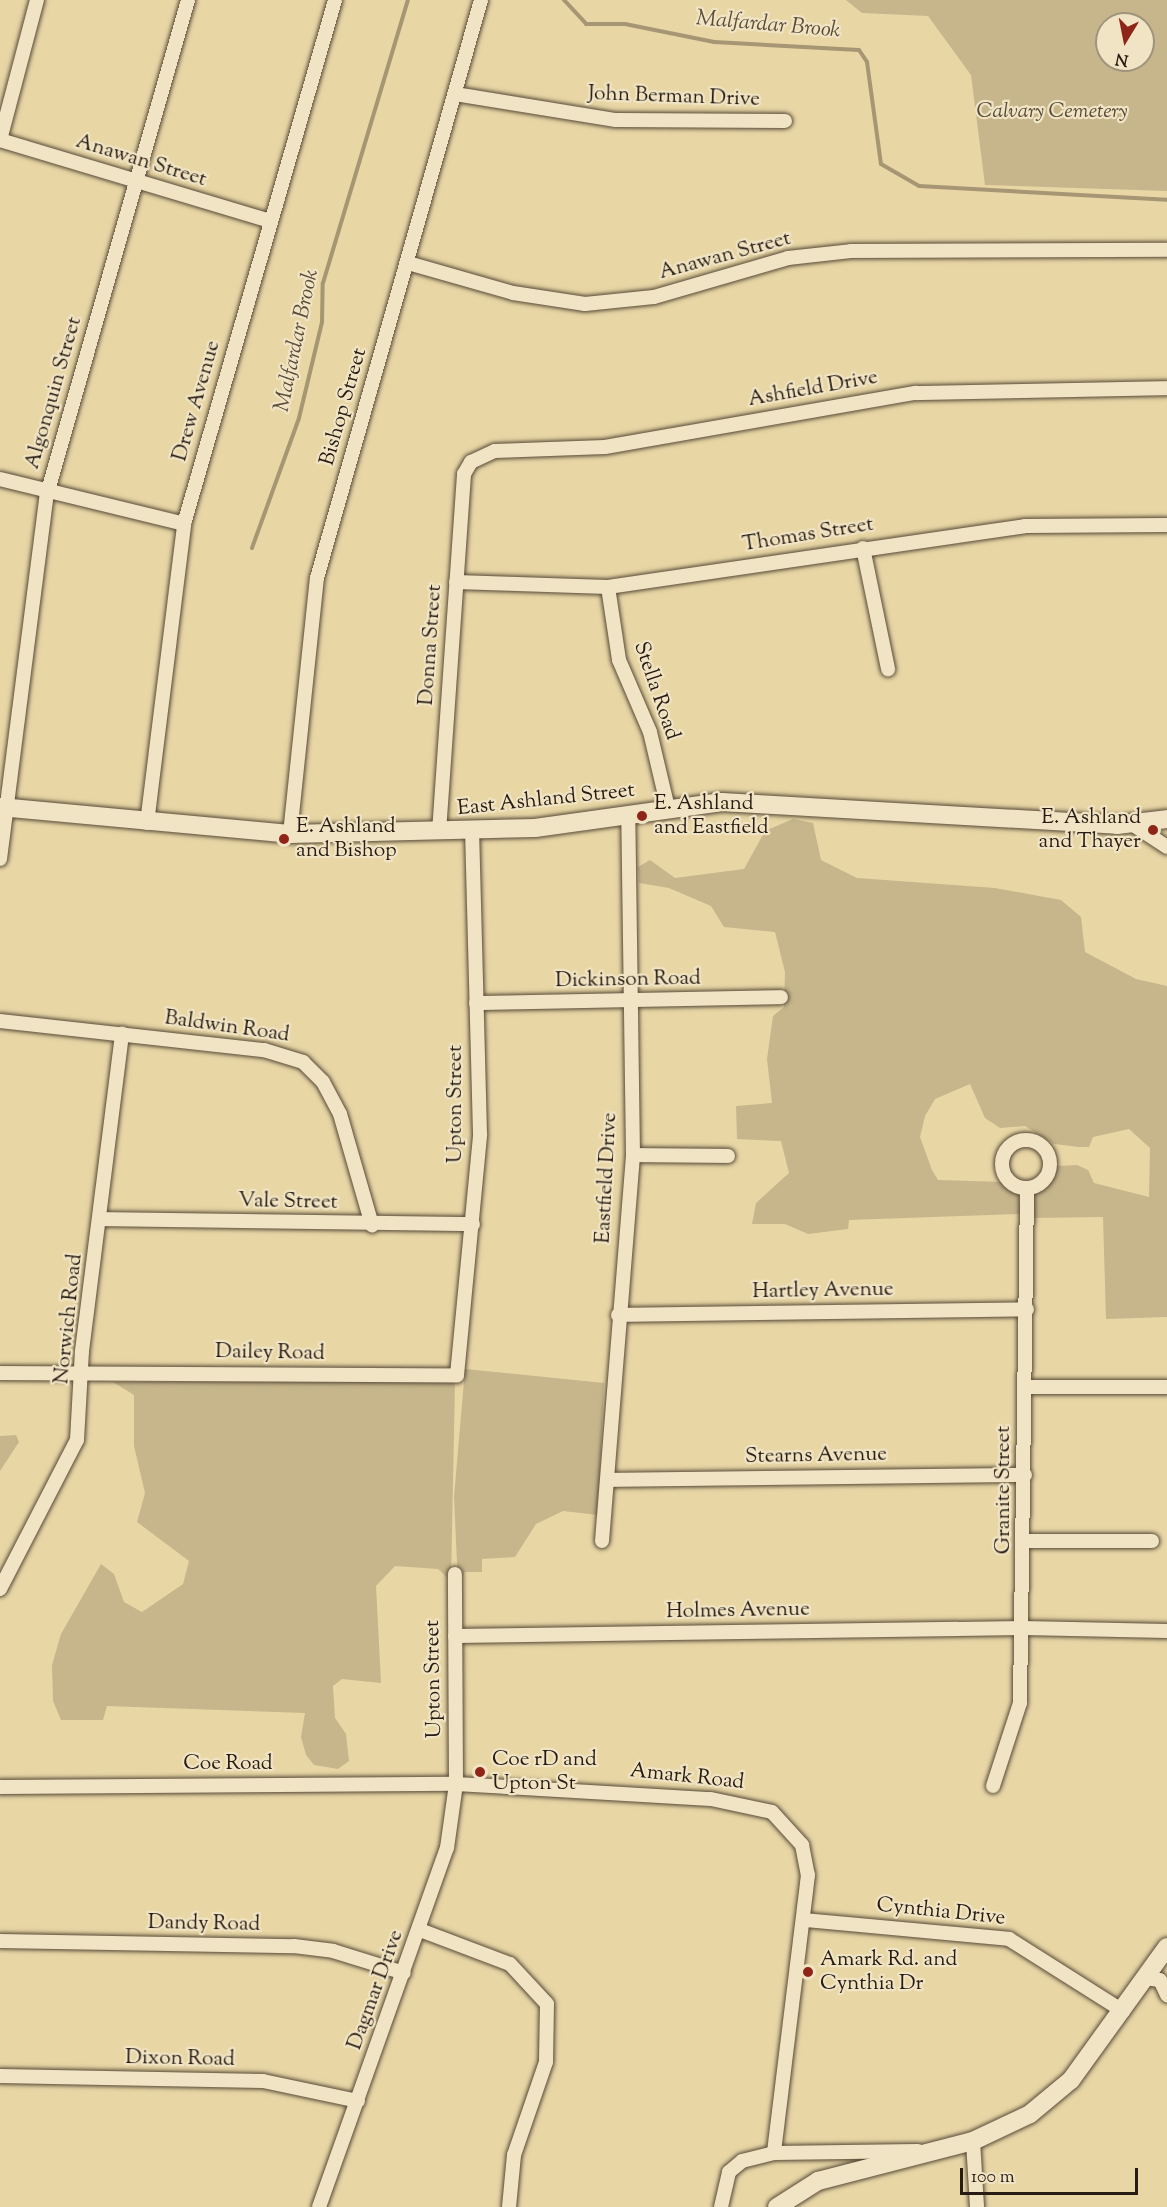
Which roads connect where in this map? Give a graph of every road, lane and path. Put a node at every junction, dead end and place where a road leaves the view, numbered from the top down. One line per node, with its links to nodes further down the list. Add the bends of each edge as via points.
1 (37, 0): 7 (street)
2 (188, 0): 8 (street, Algonquin Street)
3 (335, 0): 9 (street, Drew Avenue)
4 (481, 0): 5 (street, Bishop Street)
5 (455, 94): 6 (street, John Berman Drive, via 616,120); 11 (street, Bishop Street)
6 (785, 121)
7 (0, 140): 8 (street, Anawan Street)
8 (137, 182): 9 (street, Anawan Street); 15 (street, Algonquin Street)
9 (270, 221): 16 (street, Drew Avenue)
10 (1167, 250): 11 (street, Anawan Street, via 851,251 788,258 654,297 597,304 524,296)
11 (408, 263): 30 (street, Bishop Street, via 317,578)
12 (1167, 388): 13 (street, Ashfield Drive, via 916,393 605,447 495,451)
13 (471, 462): 19 (street, Donna Street, via 464,474)
14 (0, 479): 15 (street)
15 (47, 494): 16 (street); 22 (street, Algonquin Street)
16 (184, 524): 26 (street, Drew Avenue)
17 (1167, 525): 18 (street, Thomas Street, via 1025,526)
18 (863, 548): 20 (street, Thomas Street); 21 (street)
19 (456, 582): 20 (street, Thomas Street); 28 (street, Donna Street)
20 (608, 587): 23 (street, Stella Road, via 619,660 650,732)
21 (888, 669)
22 (3, 807): 26 (main road, East Ashland Street); 32 (street, Algonquin Street)
23 (668, 808): 24 (main road, East Ashland Street); 27 (main road, East Ashland Street, via 780,801)
24 (628, 817): 29 (main road, East Ashland Street); 34 (street, Eastfield Drive)
25 (1167, 819): 27 (main road, East Ashland Street)
26 (147, 823): 30 (main road, East Ashland Street)
27 (1132, 824): 31 (street)
28 (440, 832): 29 (main road, East Ashland Street); 30 (main road, East Ashland Street)
29 (472, 832): 35 (street, Upton Street)
30 (290, 834)
31 (1167, 847)
32 (0, 859)
33 (781, 997): 34 (street, Dickinson Road)
34 (633, 1001): 35 (street, Dickinson Road); 38 (street, Eastfield Drive)
35 (476, 1003): 42 (street, Upton Street, via 480,1134)
36 (0, 1021): 37 (street, Baldwin Road)
37 (122, 1034): 41 (street, Norwich Road); 43 (street, Baldwin Road, via 264,1050 303,1062 323,1082 340,1114)
38 (633, 1155): 39 (street); 45 (street, Eastfield Drive)
39 (728, 1156)
40 (1027, 1188): 44 (street, Granite Street)
41 (102, 1219): 43 (street, Vale Street); 48 (street, Norwich Road)
42 (473, 1224): 43 (street, Vale Street); 47 (street, Upton Street)
43 (372, 1225)
44 (1027, 1309): 45 (street, Hartley Avenue); 49 (street, Granite Street)
45 (618, 1316): 52 (street, Eastfield Drive)
46 (0, 1373): 48 (street, Dailey Road)
47 (457, 1375): 48 (street, Dailey Road)
48 (82, 1377): 57 (street, Norwich Road, via 81,1418 70,1461)
49 (1025, 1387): 50 (street); 51 (street, Granite Street)
50 (1167, 1387)
51 (1024, 1475): 52 (street, Stearns Avenue); 54 (street, Granite Street)
52 (608, 1480): 53 (street, Eastfield Drive)
53 (602, 1541)
54 (1026, 1541): 55 (street); 58 (street, Granite Street)
55 (1152, 1541)
56 (455, 1574): 60 (street, Upton Street)
57 (0, 1589)
58 (1023, 1628): 59 (street, Holmes Avenue); 60 (street, Holmes Avenue); 62 (street, Granite Street, via 1020,1704)
59 (1167, 1631)
60 (454, 1636): 61 (street, Upton Street)
61 (456, 1784): 63 (street, Coe Road); 64 (street, Amark Road, via 711,1799 772,1812 802,1845 808,1875); 65 (street, Dagmar Drive, via 447,1848)
62 (993, 1786)
63 (0, 1787)
64 (805, 1920): 71 (street, Cynthia Drive, via 1009,1939); 76 (street, Amark Road)
65 (420, 1930): 68 (street, Dagmar Drive); 78 (street, via 510,1964 547,2004 546,2062 514,2155)
66 (0, 1941): 68 (street, Dandy Road, via 294,1946 333,1951)
67 (1167, 1947): 69 (main road)
68 (404, 1973): 73 (street, Dagmar Drive)
69 (1145, 1978): 70 (street, via 1160,1980); 71 (main road)
70 (1167, 1995)
71 (1123, 2011): 74 (main road, via 1071,2080 1030,2114)
72 (0, 2076): 73 (street, Dixon Road, via 263,2081)
73 (358, 2101): 77 (street, Dagmar Drive)
74 (973, 2141): 75 (main road); 81 (street)
75 (918, 2151): 76 (street); 80 (main road, via 818,2181)
76 (774, 2153): 79 (street, via 742,2161 729,2172)
77 (320, 2207)
78 (509, 2207)
79 (721, 2207)
80 (777, 2207)
81 (977, 2207)

